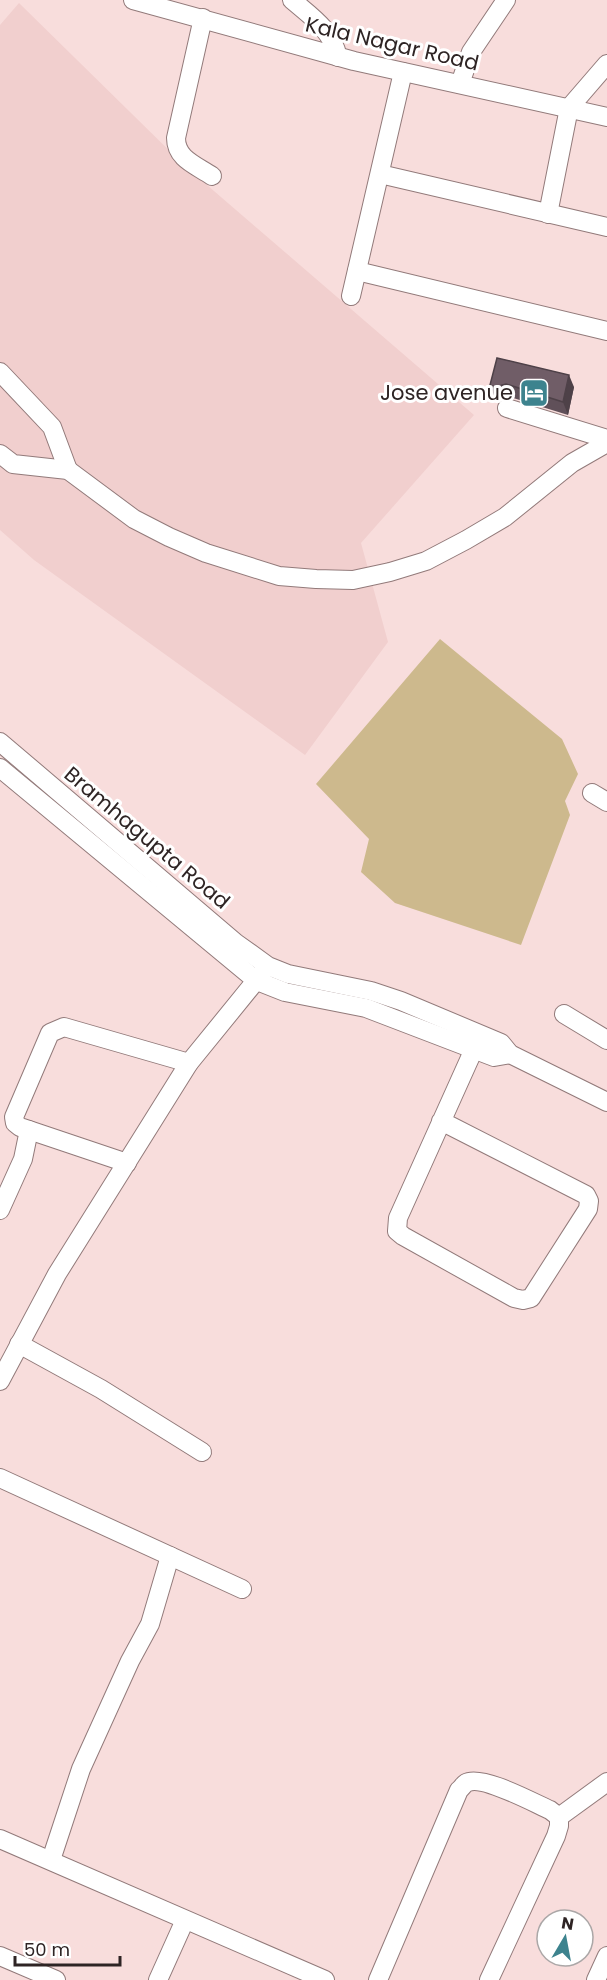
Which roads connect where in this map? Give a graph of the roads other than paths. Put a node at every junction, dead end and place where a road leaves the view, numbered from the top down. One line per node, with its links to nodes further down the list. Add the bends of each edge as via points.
1 (133, 0): 4 (street, Kala Nagar Road)
2 (292, 0): 5 (street, via 331,36)
3 (501, 2): 8 (street, via 471,52)
4 (203, 18): 5 (street, Kala Nagar Road); 12 (street, via 176,147 180,155)
5 (338, 57): 7 (street, Kala Nagar Road)
6 (607, 64): 9 (street)
7 (403, 72): 8 (street, Kala Nagar Road); 11 (street)
8 (460, 84): 9 (street, Kala Nagar Road)
9 (569, 108): 10 (street, Kala Nagar Road); 13 (street)
10 (607, 117)
11 (380, 174): 13 (street); 15 (street)
12 (212, 176)
13 (548, 214): 14 (street)
14 (607, 227)
15 (357, 271): 16 (street); 17 (street)
16 (351, 296)
17 (607, 331)
18 (0, 372): 22 (street, via 52,427)
19 (507, 408): 20 (street)
20 (607, 441): 22 (street, via 572,463 505,517 466,540 426,561 353,580 279,576 206,553 134,519)
21 (0, 454): 22 (street, via 13,464)
22 (68, 470)
23 (0, 742): 25 (street, Bramhagupta Road)
24 (0, 768): 26 (street, Bramhagupta Road)
25 (268, 966): 26 (street); 30 (street, Bramhagupta Road, via 401,1001 501,1043)
26 (257, 981): 29 (street, Bramhagupta Road, via 285,992 366,1008); 31 (street)
27 (564, 1014): 28 (street)
28 (607, 1040)
29 (474, 1049): 30 (street, Bramhagupta Road, via 494,1057); 33 (street)
30 (510, 1054): 32 (street)
31 (189, 1064): 34 (street, via 64,1027 56,1029 50,1033 14,1117 15,1123); 35 (street)
32 (607, 1102)
33 (441, 1121): 33 (street, via 398,1218 397,1231 514,1298 531,1298 588,1209 589,1201)
34 (29, 1130): 35 (street); 36 (street, via 23,1160)
35 (127, 1163): 37 (street)
36 (0, 1210)
37 (10, 1352): 38 (street); 39 (street, via 101,1389)
38 (0, 1381)
39 (202, 1452)
40 (0, 1478): 41 (street)
41 (170, 1556): 42 (street); 46 (street, via 150,1624 81,1769)
42 (242, 1589)
43 (607, 1782): 44 (street)
44 (559, 1817): 53 (street, via 486,1782 466,1783 459,1790); 54 (street, via 556,1836)
45 (0, 1839): 46 (street)
46 (51, 1860): 47 (street)
47 (185, 1920): 51 (street); 52 (street)
48 (0, 1956): 50 (street)
49 (607, 1956): 55 (street)
50 (56, 1980)
51 (158, 1980)
52 (325, 1980)
53 (378, 1980)
54 (489, 1980)
55 (596, 1980)

